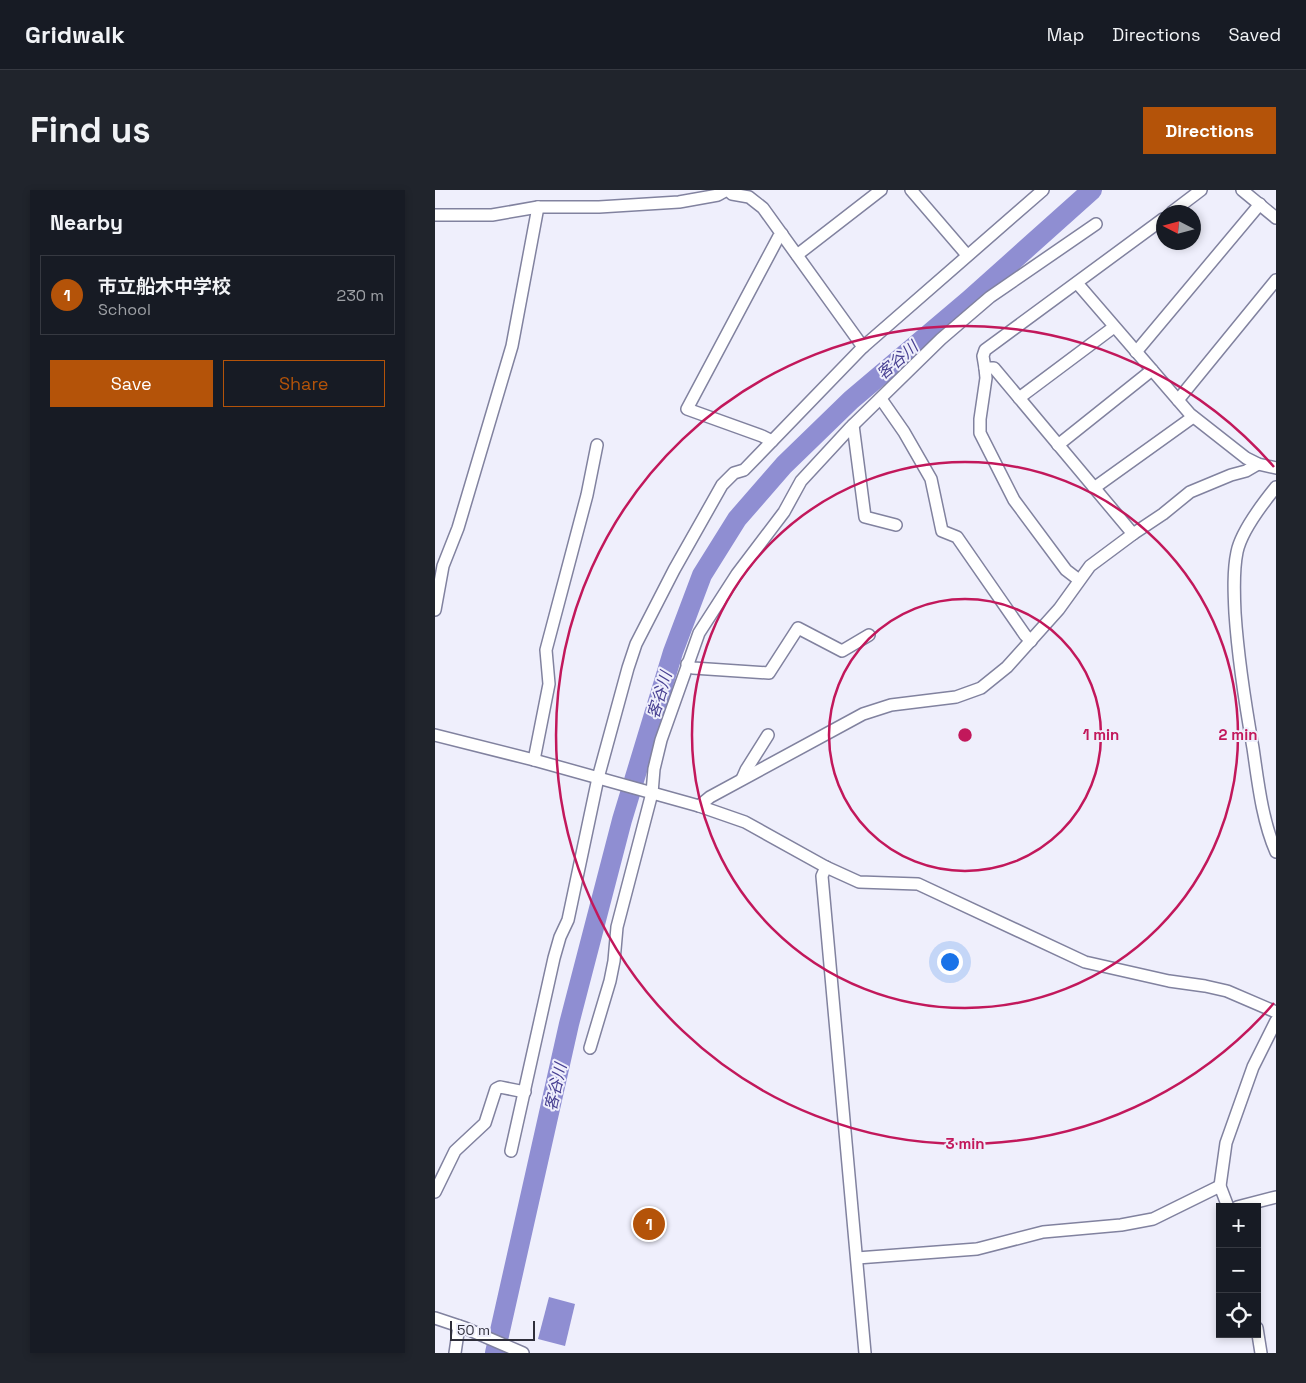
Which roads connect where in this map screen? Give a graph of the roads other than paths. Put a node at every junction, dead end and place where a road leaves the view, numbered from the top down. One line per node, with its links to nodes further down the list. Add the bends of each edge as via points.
1 (728, 190): 9 (street, via 679,202 599,208); 14 (street, via 732,194 749,197 763,208)
2 (881, 190): 15 (street)
3 (911, 190): 16 (street)
4 (1043, 190): 16 (street)
5 (1201, 190): 8 (street)
6 (1243, 190): 7 (street)
7 (1260, 204): 11 (street); 21 (street)
8 (1181, 205)
9 (538, 207): 10 (street, via 492,215); 39 (street, via 512,346 458,528 443,566)
10 (435, 215)
11 (1276, 218)
12 (1096, 224): 25 (street, via 991,297 941,339)
13 (1156, 224): 18 (street)
14 (782, 234): 15 (street); 29 (street, via 687,409)
15 (797, 255): 20 (street)
16 (967, 256): 20 (street)
17 (1276, 280): 26 (street)
18 (1077, 284): 19 (street); 22 (street, via 985,350)
19 (1114, 327): 21 (street); 24 (street)
20 (863, 347): 29 (street)
21 (1136, 352): 23 (street)
22 (985, 368): 24 (street, via 994,368); 38 (street, via 980,433 1014,500 1066,570)
23 (1152, 370): 26 (street); 31 (street)
24 (1019, 398): 31 (street)
25 (881, 399): 28 (street); 41 (street, via 931,479 942,531 957,537)
26 (1178, 400): 27 (street)
27 (1193, 417): 32 (street); 35 (street)
28 (853, 425): 36 (street, via 865,517); 42 (street, via 801,481 784,512 737,574 699,633)
29 (771, 441): 46 (street, via 744,470 734,473 721,485 636,644)
30 (597, 445): 45 (street, via 587,495 545,650 549,684)
31 (1058, 445): 35 (street)
32 (1258, 464): 33 (street); 37 (street, via 1246,472 1190,492)
33 (1276, 468)
34 (1276, 487): 50 (street, via 1243,536 1237,551 1234,577 1241,678 1266,822)
35 (1094, 488): 37 (street)
36 (896, 525)
37 (1133, 534): 38 (street, via 1090,566)
38 (1079, 580): 41 (street)
39 (435, 610)
40 (869, 635): 42 (street, via 842,651 798,628 769,673 693,668)
41 (1031, 641): 47 (street, via 1007,667 981,688 956,697 891,705 863,714)
42 (687, 664): 48 (street, via 661,740)
43 (435, 735): 45 (street)
44 (768, 735): 47 (street)
45 (534, 760): 46 (street)
46 (601, 778): 48 (street); 55 (street, via 568,920 554,958)
47 (742, 779): 49 (street, via 710,796)
48 (649, 792): 49 (street); 54 (street, via 617,927 615,961)
49 (699, 806): 51 (street, via 745,822)
50 (1276, 852)
51 (826, 867): 52 (street, via 859,882 918,884 1085,962 1227,991); 62 (street, via 822,876)
52 (1276, 1012)
53 (1276, 1022): 57 (street, via 1253,1067 1226,1143)
54 (590, 1048)
55 (525, 1092): 56 (street); 58 (street, via 496,1089 485,1122 455,1151)
56 (511, 1151)
57 (1220, 1186): 60 (street); 62 (street, via 1145,1221 1043,1232 977,1249)
58 (435, 1192)
59 (1276, 1197): 61 (street)
60 (1226, 1203)
61 (1253, 1203)
62 (857, 1258): 68 (street)
63 (435, 1318): 64 (street)
64 (462, 1327): 66 (street); 67 (street)
65 (1259, 1338): 69 (street)
66 (455, 1353)
67 (523, 1353)
68 (865, 1353)
69 (1261, 1353)

